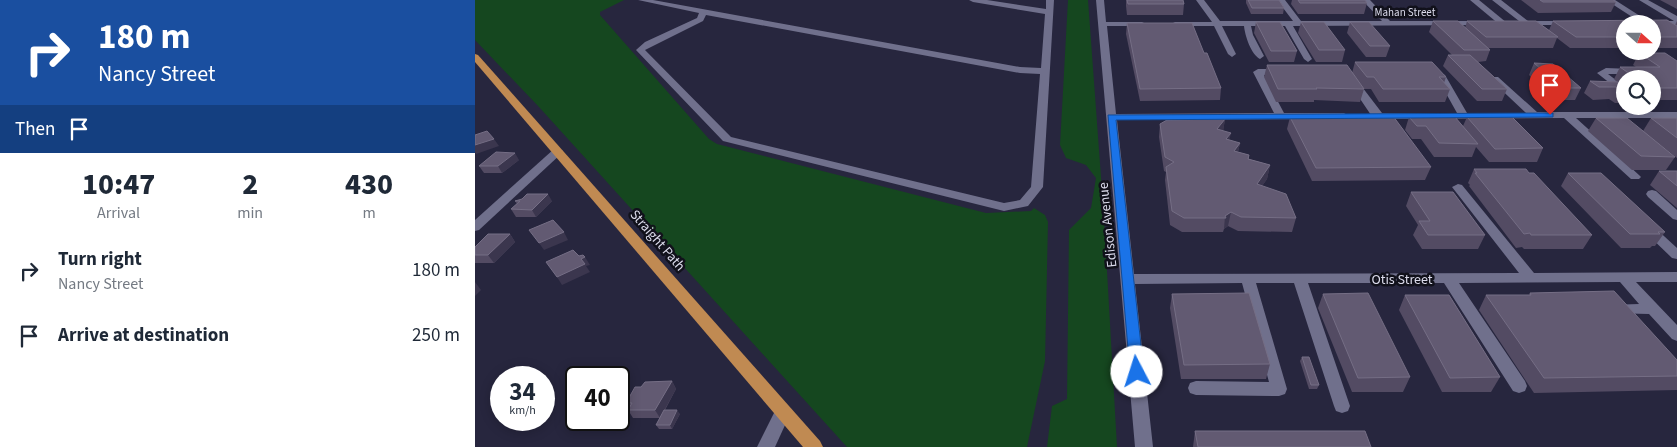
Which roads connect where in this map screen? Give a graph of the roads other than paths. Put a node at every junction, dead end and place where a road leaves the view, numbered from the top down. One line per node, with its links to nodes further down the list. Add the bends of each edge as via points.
1 (643, 0): 12 (street)
2 (973, 0): 13 (street)
3 (1050, 0): 13 (street)
4 (1100, 0): 24 (street, Edison Avenue)
5 (1200, 0): 27 (street)
6 (1281, 0): 17 (street)
7 (1366, 0): 18 (street)
8 (1474, 0): 19 (street)
9 (1496, 0): 20 (street)
10 (1610, 0): 14 (street)
11 (1643, 0): 15 (street)
12 (703, 12): 34 (street, via 1020,70); 34 (street, via 700,19 640,50 727,139 1003,207 1024,203 1037,187)
13 (1049, 12): 34 (street)
14 (1634, 15)
15 (1677, 19)
16 (1287, 23): 17 (street, Mahan Street); 28 (street, Mahan Street); 32 (street)
17 (1298, 23): 18 (street, Mahan Street)
18 (1388, 23): 19 (street, Mahan Street)
19 (1503, 23): 20 (street, Mahan Street)
20 (1526, 23): 21 (street, Mahan Street)
21 (1573, 23)
22 (1661, 23): 23 (street)
23 (1677, 23)
24 (1103, 24): 25 (street); 47 (street, Edison Avenue)
25 (1149, 24)
26 (1169, 24): 27 (street, Mahan Street)
27 (1216, 24): 28 (street, Mahan Street); 29 (street)
28 (1247, 24): 30 (street)
29 (1232, 54)
30 (1260, 56)
31 (475, 57): 49 (main road, Straight Path)
32 (1309, 59)
33 (1420, 70): 46 (street, via 1429,70 1442,77)
34 (1045, 71)
35 (1346, 71): 45 (street)
36 (1487, 71): 40 (street)
37 (1616, 71): 39 (street, via 1603,73)
38 (1287, 72): 48 (street, via 1258,72)
39 (1616, 84)
40 (1534, 115): 41 (street); 46 (street)
41 (1566, 115): 42 (street); 50 (street)
42 (1616, 115)
43 (1661, 115): 44 (street)
44 (1677, 115)
45 (1369, 116): 46 (street); 48 (street)
46 (1464, 116)
47 (1112, 117): 48 (street); 59 (street, Edison Avenue)
48 (1281, 117)
49 (558, 151): 55 (street); 70 (main road, Straight Path)
50 (1635, 177)
51 (1459, 187): 58 (street)
52 (1652, 194): 53 (street)
53 (1677, 216)
54 (1641, 222): 56 (street)
55 (475, 227)
56 (1677, 255)
57 (1623, 277): 58 (street, Otis Street); 63 (street, Otis Street); 65 (street)
58 (1531, 278): 62 (street, Otis Street)
59 (1128, 279): 60 (street, Otis Street); 73 (street, Edison Avenue)
60 (1247, 279): 61 (street, Otis Street); 68 (street, via 1279,389)
61 (1300, 279): 62 (street, Otis Street); 69 (street)
62 (1449, 279): 67 (street)
63 (1675, 279)
64 (1611, 309): 65 (street)
65 (1653, 309): 66 (street)
66 (1677, 335)
67 (1519, 386)
68 (1196, 388)
69 (1342, 406)
70 (783, 412): 71 (street); 72 (main road, Straight Path)
71 (766, 447)
72 (814, 447)
73 (1144, 447)

